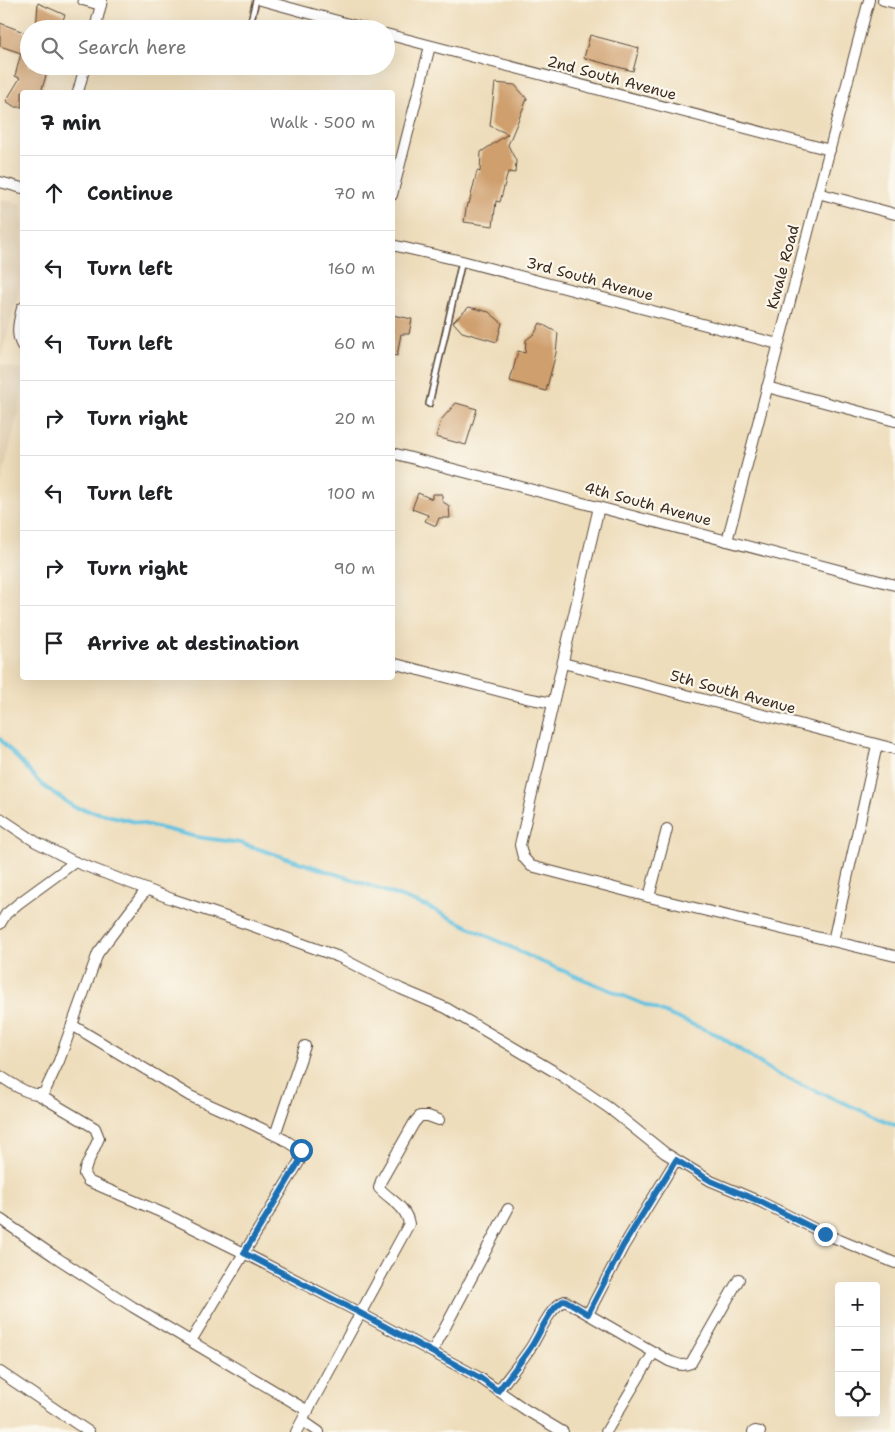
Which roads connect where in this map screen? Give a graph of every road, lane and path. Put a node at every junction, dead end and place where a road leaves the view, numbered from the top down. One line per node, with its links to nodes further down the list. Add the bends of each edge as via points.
1 (83, 0): 6 (street)
2 (256, 0): 9 (lane)
3 (261, 0): 10 (street)
4 (869, 0): 15 (street, Kwale Road)
5 (883, 0): 7 (street)
6 (101, 2): 8 (street)
7 (895, 3)
8 (97, 20)
9 (251, 20)
10 (334, 20)
11 (395, 36): 12 (street, 2nd South Avenue)
12 (430, 46): 15 (street, 2nd South Avenue); 17 (street)
13 (83, 75): 14 (street)
14 (79, 90)
15 (830, 150): 19 (street, Kwale Road)
16 (0, 182): 18 (street)
17 (395, 183)
18 (20, 187)
19 (818, 193): 20 (street); 25 (street, Kwale Road)
20 (895, 214)
21 (395, 246): 22 (street, 3rd South Avenue)
22 (462, 261): 25 (street, 3rd South Avenue); 27 (lane)
23 (20, 316): 24 (street, via 17,327)
24 (20, 342)
25 (778, 344): 26 (street, Kwale Road)
26 (767, 387): 28 (street); 31 (street, Kwale Road)
27 (429, 404)
28 (895, 421)
29 (395, 454): 30 (street, 4th South Avenue)
30 (599, 507): 31 (street, 4th South Avenue); 33 (street)
31 (727, 541): 32 (street, 4th South Avenue)
32 (895, 585)
33 (563, 663): 35 (street); 36 (street, 5th South Avenue)
34 (395, 664): 35 (street)
35 (553, 703): 42 (street, via 520,845 523,857 530,866)
36 (877, 745): 37 (street, 5th South Avenue); 44 (street)
37 (895, 749)
38 (0, 818): 40 (street, via 36,842)
39 (667, 829): 42 (street)
40 (76, 862): 41 (street); 43 (street, via 19,903)
41 (146, 890): 46 (street, via 98,953); 52 (street, via 338,957 446,1008 562,1076)
42 (651, 898): 44 (street)
43 (0, 924)
44 (833, 941): 45 (street)
45 (895, 956)
46 (72, 1025): 49 (street, via 46,1089); 51 (street, via 190,1096)
47 (305, 1046): 51 (street)
48 (0, 1076): 49 (street)
49 (40, 1095): 55 (street, via 96,1131 99,1138 84,1174 88,1181)
50 (439, 1120): 58 (street, via 420,1116 381,1181 379,1188 402,1209 410,1224)
51 (275, 1135): 55 (street, via 302,1153)
52 (676, 1160): 56 (street, via 711,1181); 59 (street, via 623,1246)
53 (508, 1209): 61 (street)
54 (0, 1219): 60 (street)
55 (244, 1253): 58 (street); 60 (street)
56 (895, 1263)
57 (739, 1279): 62 (street, via 691,1363 680,1366)
58 (360, 1313): 61 (street); 65 (street)
59 (588, 1314): 62 (street); 64 (street, via 565,1300 559,1303)
60 (190, 1341): 65 (street)
61 (432, 1352): 64 (street)
62 (654, 1352): 71 (street)
63 (0, 1372): 67 (street)
64 (498, 1391): 70 (street)
65 (308, 1411): 66 (street)
66 (302, 1421): 68 (street); 69 (street)
67 (89, 1432)
68 (296, 1432)
69 (319, 1432)
70 (564, 1432)
71 (606, 1432)
72 (753, 1432): 73 (street)
73 (760, 1432)

